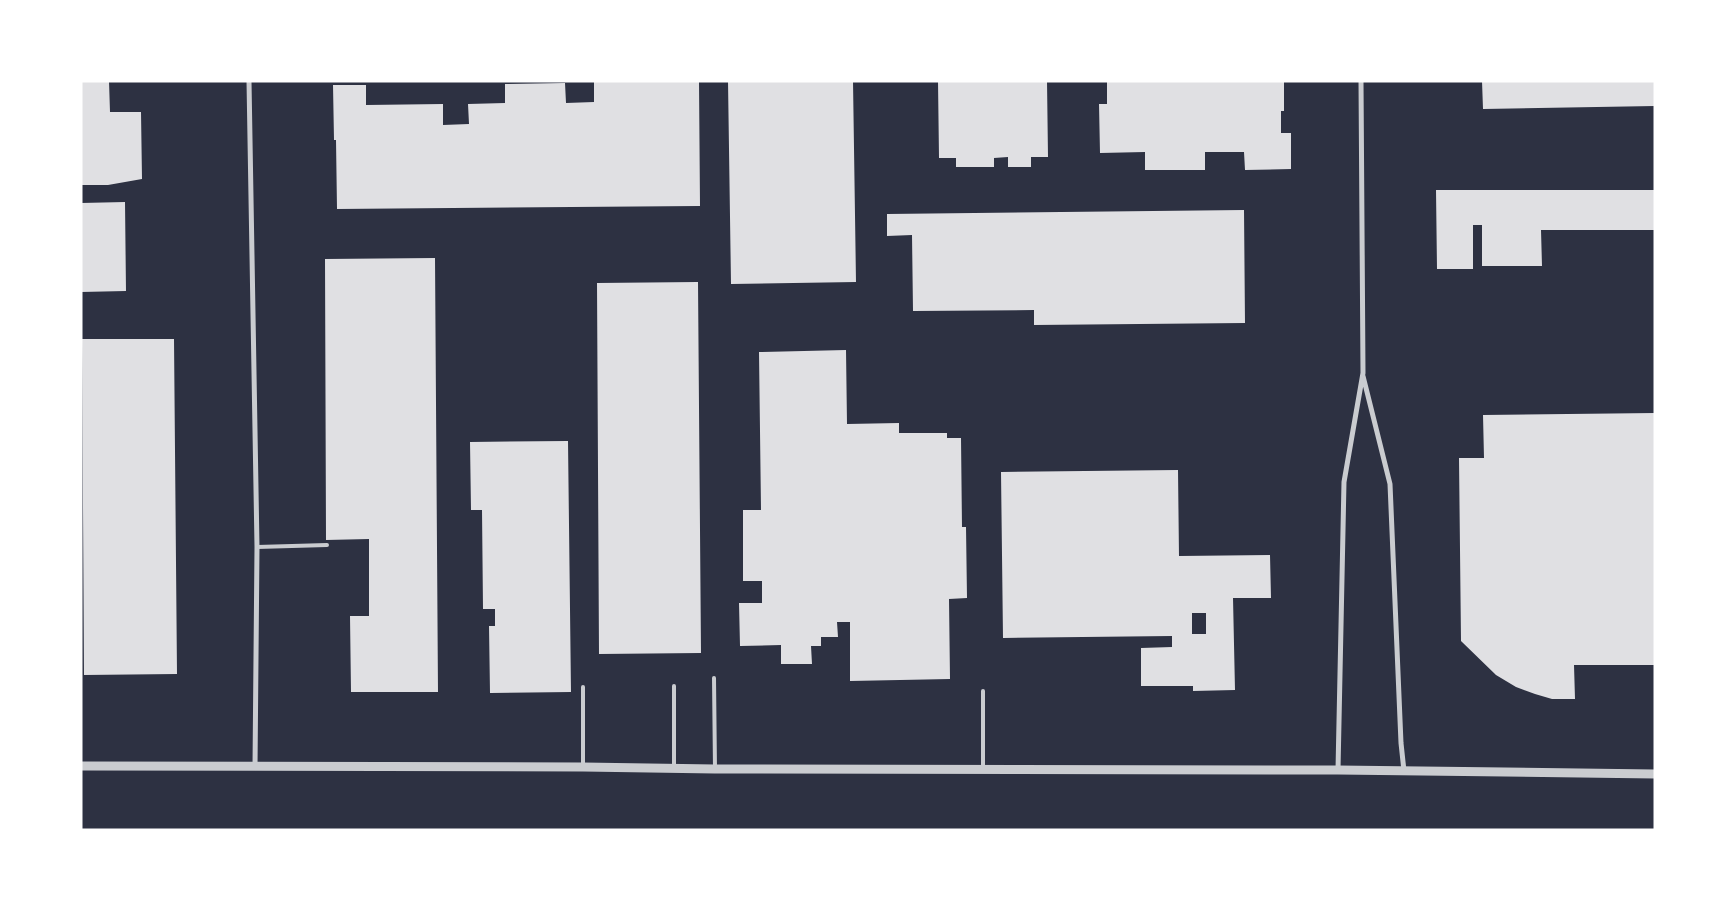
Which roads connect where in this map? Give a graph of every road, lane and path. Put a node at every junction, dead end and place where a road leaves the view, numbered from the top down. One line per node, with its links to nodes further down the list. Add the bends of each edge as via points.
1 (249, 81): 5 (street)
2 (1361, 81): 3 (street)
3 (1362, 373): 16 (street, via 1344,482); 17 (street, via 1390,484)
4 (327, 545): 5 (lane)
5 (256, 546): 11 (street)
6 (714, 678): 15 (lane)
7 (674, 686): 13 (lane)
8 (582, 687): 12 (lane)
9 (982, 691): 14 (lane)
10 (81, 766): 11 (street)
11 (254, 767): 12 (street)
12 (583, 767): 13 (street)
13 (674, 769): 15 (street)
14 (983, 769): 15 (street); 16 (street)
15 (715, 770)
16 (1338, 770): 17 (street)
17 (1404, 771): 18 (street)
18 (1655, 774)

